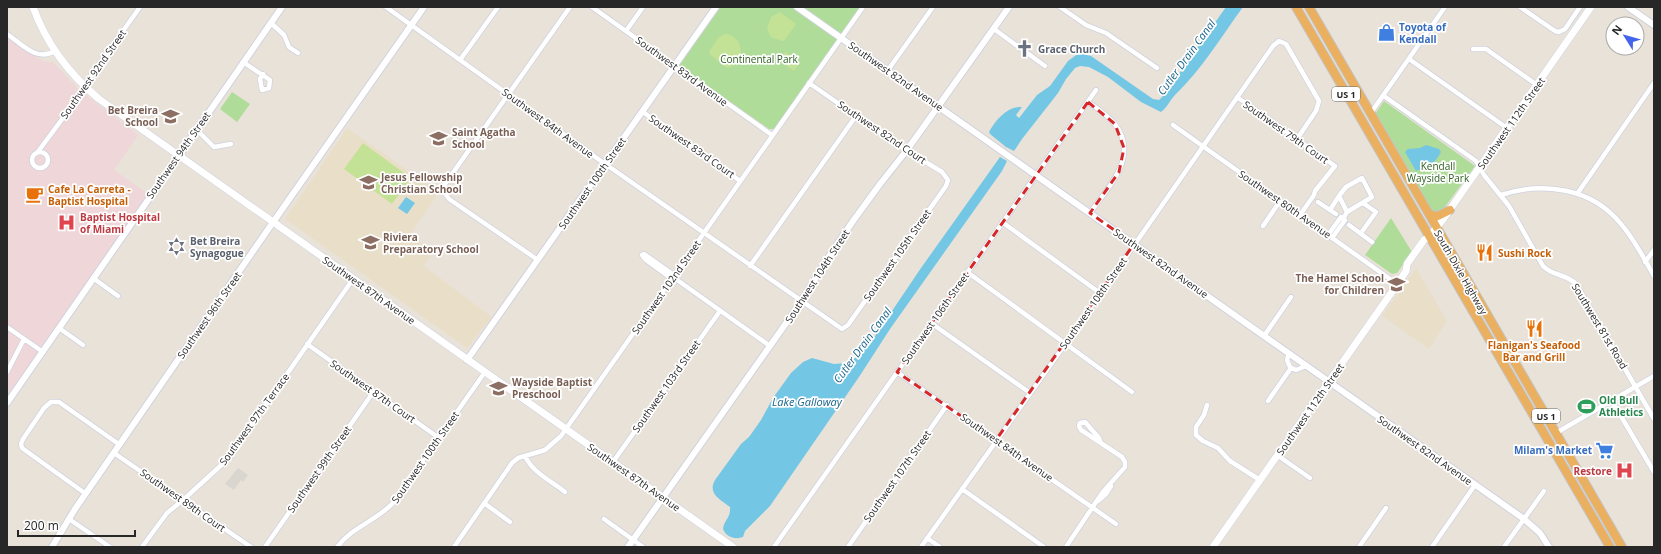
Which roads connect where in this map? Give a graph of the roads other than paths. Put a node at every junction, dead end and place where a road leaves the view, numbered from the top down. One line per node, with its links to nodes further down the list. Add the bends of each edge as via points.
1 (33, 7): 31 (main road, Southwest 87th Avenue)
2 (140, 7): 43 (street, Southwest 92nd Street)
3 (282, 7): 23 (street, Southwest 94th Street)
4 (386, 7): 24 (street, Southwest 84th Avenue)
5 (424, 7): 24 (street, Southwest 96th Street)
6 (498, 7): 34 (street)
7 (570, 7): 46 (street)
8 (592, 7): 27 (street, Southwest 83rd Avenue)
9 (644, 7): 27 (street)
10 (716, 7): 36 (street, Southwest 100th Street)
11 (797, 7): 29 (street, Southwest 82nd Avenue)
12 (863, 7): 29 (street, Southwest 102nd Street)
13 (933, 7): 39 (street)
14 (1009, 7): 26 (street, Southwest 104th Street)
15 (1060, 7): 38 (street, via 1082,22 1106,33)
16 (1296, 7): 54 (highway, South Dixie Highway / US 1)
17 (1308, 7): 52 (highway, South Dixie Highway / US 1)
18 (1445, 7): 33 (street)
19 (1520, 7): 20 (street, via 1559,32 1565,29)
20 (1580, 7)
21 (1591, 7): 44 (main road, Southwest 112th Street)
22 (1628, 7): 25 (street)
23 (270, 23): 32 (street, via 284,35 289,47); 35 (street, Southwest 94th Street)
24 (412, 25): 34 (street, Southwest 84th Avenue); 85 (street, Southwest 96th Street)
25 (1654, 25)
26 (994, 29): 37 (street); 50 (street, Southwest 104th Street)
27 (626, 31): 36 (street, Southwest 83rd Avenue)
28 (8, 36): 31 (street, via 38,55 47,55)
29 (841, 38): 39 (street, Southwest 82nd Avenue); 41 (street, Southwest 102nd Street)
30 (1473, 48): 44 (street, via 1486,50)
31 (55, 51): 43 (main road, Southwest 87th Avenue)
32 (298, 53)
33 (1409, 59): 47 (street); 56 (street)
34 (460, 60): 46 (street, Southwest 84th Avenue)
35 (243, 62): 40 (street); 57 (street, Southwest 94th Street)
36 (675, 66): 51 (street, Southwest 100th Street); 58 (street, Southwest 83rd Avenue)
37 (1045, 66)
38 (1157, 68)
39 (888, 70): 50 (street, Southwest 82nd Avenue)
40 (263, 74)
41 (809, 83): 53 (street, Southwest 82nd Court); 58 (street, Southwest 102nd Street)
42 (1654, 83): 72 (street)
43 (85, 86): 60 (street, Southwest 92nd Street); 66 (main road, Southwest 87th Avenue)
44 (1537, 86): 56 (main road, Southwest 112th Street)
45 (1096, 90): 49 (street, Southwest 106th Street)
46 (509, 95): 67 (street, Southwest 84th Avenue); 97 (street, via 445,184 443,191 449,199)
47 (1384, 96): 52 (street); 68 (street, Southwest 81st Road, via 1476,161)
48 (1237, 97): 59 (street, Southwest 79th Court); 59 (street, Southwest 108th Street, via 1273,46 1280,41 1286,44 1317,97 1318,105); 62 (street, Southwest 108th Street)
49 (1088, 102): 69 (street, Southwest 106th Street); 81 (street, via 1116,124 1123,139 1124,158 1118,174)
50 (939, 106): 63 (street, Southwest 104th Street); 69 (street, Southwest 82nd Avenue)
51 (643, 112): 67 (street, Southwest 100th Street); 70 (street, Southwest 83rd Court)
52 (1370, 114): 54 (highway); 84 (highway, South Dixie Highway / US 1)
53 (856, 116): 63 (street, Southwest 82nd Court); 99 (street)
54 (1363, 123): 93 (highway, South Dixie Highway / US 1)
55 (1173, 125): 62 (street, Southwest 80th Avenue)
56 (1507, 128): 68 (main road, Southwest 112th Street)
57 (196, 129): 61 (street, via 214,147); 66 (street, Southwest 94th Street)
58 (772, 135): 70 (street, Southwest 102nd Street)
59 (1297, 139): 83 (street, Southwest 79th Court, via 1334,167)
60 (46, 142): 64 (street, Southwest 92nd Street); 65 (street, Southwest 92nd Street)
61 (231, 144)
62 (1203, 146): 75 (street, Southwest 80th Avenue); 95 (street, Southwest 108th Street)
63 (907, 150): 71 (street, Southwest 82nd Court, via 944,174 948,180); 109 (street, Southwest 104th Street, via 853,221)
64 (37, 153): 65 (street); 65 (street, via 33,156 33,162 40,167 48,162)
65 (45, 153)
66 (178, 155): 85 (main road, Southwest 87th Avenue); 102 (street, Southwest 94th Street)
67 (606, 164): 90 (street, Southwest 84th Avenue); 97 (street, Southwest 100th Street)
68 (1480, 168): 73 (street, Southwest 81st Road); 79 (main road, Southwest 112th Street)
69 (1036, 175): 81 (street, Southwest 82nd Avenue); 86 (street, Southwest 106th Street)
70 (740, 181): 90 (street, Southwest 102nd Street)
71 (946, 186): 112 (street, Southwest 105th Street)
72 (1577, 194): 73 (street, via 1539,188 1521,189); 98 (street, via 1600,206 1617,219)
73 (1500, 195): 133 (street, Southwest 81st Road, via 1545,268 1569,277 1576,284)
74 (1339, 196): 77 (street, via 1346,187 1362,178 1372,197); 78 (street); 80 (street)
75 (1280, 201): 83 (street, Southwest 80th Avenue); 88 (street)
76 (1318, 202): 78 (street)
77 (1363, 203): 80 (street); 91 (street, via 1376,212)
78 (1330, 210): 82 (street)
79 (1450, 210): 84 (highway, via 1438,216); 89 (main road, Southwest 112th Street)
80 (1348, 212): 92 (street)
81 (1090, 213): 95 (street, Southwest 82nd Avenue)
82 (1336, 214)
83 (1300, 215): 92 (street, Southwest 80th Avenue)
84 (1430, 215): 89 (highway, South Dixie Highway / US 1)
85 (273, 222): 104 (main road, Southwest 87th Avenue); 149 (street, Southwest 96th Street)
86 (1002, 222): 100 (street, Southwest 106th Street); 106 (street)
87 (1349, 225): 91 (street)
88 (1262, 226)
89 (1437, 228): 93 (main road, Southwest 112th Street); 126 (highway, South Dixie Highway / US 1)
90 (704, 233): 99 (street, Southwest 84th Avenue); 103 (street, Southwest 102nd Street)
91 (1361, 233): 94 (street)
92 (1330, 236): 105 (street, Southwest 80th Avenue)
93 (1429, 236): 105 (main road, Southwest 112th Street, via 1427,244); 130 (highway, South Dixie Highway / US 1)
94 (1372, 242)
95 (1134, 244): 106 (street, Southwest 108th Street); 115 (street, Southwest 82nd Avenue)
96 (1654, 250): 98 (street)
97 (538, 260): 123 (street, Southwest 100th Street)
98 (1645, 262): 101 (street)
99 (750, 266): 109 (street, Southwest 84th Avenue)
100 (966, 272): 111 (street, Southwest 106th Street); 117 (street)
101 (1654, 276)
102 (93, 278): 107 (street); 114 (street, Southwest 94th Street)
103 (672, 278): 103 (street, via 644,254 642,255 646,260); 110 (street); 144 (street, Southwest 102nd Street)
104 (353, 279): 118 (street, Southwest 97th Terrace); 123 (main road, Southwest 87th Avenue)
105 (1397, 284): 132 (main road, Southwest 112th Street)
106 (1100, 293): 117 (street, Southwest 108th Street)
107 (118, 296)
108 (1291, 297): 115 (street)
109 (801, 302): 112 (street, Southwest 84th Avenue, via 840,329); 120 (street, Southwest 104th Street)
110 (720, 311): 120 (street); 153 (street, Southwest 103rd Street)
111 (931, 323): 129 (street, Southwest 106th Street); 136 (street)
112 (848, 325)
113 (7, 326): 116 (street)
114 (59, 328): 119 (street); 121 (street, Southwest 94th Street)
115 (1264, 336): 122 (street, Southwest 82nd Avenue)
116 (24, 339): 121 (street); 127 (street)
117 (1066, 343): 135 (street); 136 (street, Southwest 108th Street)
118 (307, 344): 134 (street, Southwest 87th Court); 163 (street, Southwest 97th Terrace, via 228,459)
119 (83, 345)
120 (770, 346): 162 (street, Southwest 104th Street)
121 (43, 352): 139 (street, Southwest 94th Street)
122 (1289, 353): 124 (street, Southwest 82nd Avenue); 125 (street, via 1287,360)
123 (467, 360): 128 (main road, Southwest 87th Avenue)
124 (1306, 366): 125 (street, via 1296,370); 132 (street, Southwest 82nd Avenue)
125 (1291, 368): 137 (street)
126 (1520, 370): 130 (street); 145 (highway, South Dixie Highway / US 1)
127 (7, 372)
128 (485, 372): 144 (main road, Southwest 87th Avenue); 146 (street, Southwest 100th Street)
129 (897, 372): 140 (street, Southwest 84th Avenue); 186 (street, Southwest 106th Street)
130 (1510, 376): 143 (highway, South Dixie Highway / US 1)
131 (1654, 376): 133 (street)
132 (1329, 382): 151 (main road, Southwest 112th Street); 157 (street, Southwest 82nd Avenue)
133 (1635, 387): 138 (street); 142 (street, Southwest 81st Road)
134 (374, 391): 146 (street, Southwest 87th Court); 180 (street, Southwest 99th Street)
135 (1132, 392)
136 (1030, 393): 147 (street, Southwest 108th Street)
137 (1268, 401)
138 (1612, 401): 145 (street); 154 (street)
139 (7, 403)
140 (947, 405): 147 (street, Southwest 84th Avenue); 187 (street, Southwest 107th Street)
141 (1208, 405): 156 (street, via 1196,427 1196,433 1203,441 1218,448 1230,462)
142 (1654, 418)
143 (1537, 422): 145 (highway, via 1547,432); 173 (highway, South Dixie Highway / US 1)
144 (566, 429): 152 (street, Southwest 102nd Street, via 548,448); 153 (main road, Southwest 87th Avenue)
145 (1556, 433): 167 (highway, South Dixie Highway / US 1)
146 (439, 438): 181 (street, Southwest 100th Street, via 393,503 384,512 353,531)
147 (996, 440): 158 (street, Southwest 108th Street); 165 (street, Southwest 84th Avenue)
148 (1100, 441): 148 (street, via 1088,424 1080,423 1080,429); 165 (street, via 1122,457 1125,464 1124,469 1102,493)
149 (120, 445): 150 (street, Southwest 96th Street); 161 (street, via 60,403 53,401 44,408 21,444 23,449)
150 (114, 452): 161 (street, Southwest 96th Street); 163 (street, Southwest 89th Court)
151 (1278, 455): 155 (street); 156 (main road, Southwest 112th Street)
152 (525, 456): 160 (street, via 533,468); 164 (street, Southwest 102nd Street, via 512,462)
153 (613, 462): 162 (main road, Southwest 87th Avenue)
154 (1654, 472)
155 (1310, 478)
156 (1260, 480): 192 (main road, Southwest 112th Street)
157 (1475, 485): 170 (street, Southwest 82nd Avenue); 194 (street)
158 (962, 489): 174 (street, Southwest 108th Street); 190 (street)
159 (1544, 491): 170 (street)
160 (565, 492)
161 (86, 494): 168 (street, Southwest 96th Street)
162 (663, 497): 175 (street, Southwest 104th Street); 185 (main road, Southwest 87th Avenue)
163 (183, 500): 178 (street, Southwest 97th Terrace, via 164,516); 179 (street, Southwest 89th Court)
164 (484, 504): 171 (street); 182 (street, Southwest 102nd Street)
165 (1093, 508): 172 (street, Southwest 84th Avenue); 191 (street)
166 (1386, 508): 193 (street)
167 (1606, 518): 173 (highway); 198 (highway, South Dixie Highway / US 1)
168 (69, 519): 176 (street, Southwest 96th Street); 177 (street)
169 (604, 519): 175 (street)
170 (1524, 519): 195 (street); 196 (street, Southwest 82nd Avenue, via 1540,533)
171 (510, 522)
172 (1116, 524)
173 (1596, 524): 197 (highway, South Dixie Highway / US 1)
174 (927, 538): 188 (street, Southwest 108th Street); 189 (street)
175 (633, 540): 183 (street, Southwest 104th Street); 184 (street)
176 (52, 547)
177 (110, 547)
178 (142, 547)
179 (251, 547)
180 (265, 547)
181 (337, 547)
182 (454, 547)
183 (628, 547)
184 (643, 547)
185 (733, 547)
186 (774, 547)
187 (848, 547)
188 (921, 547)
189 (940, 547)
190 (1044, 547)
191 (1066, 547)
192 (1213, 547)
193 (1359, 547)
194 (1432, 547)
195 (1504, 547)
196 (1549, 547)
197 (1610, 547)
198 (1622, 547)

